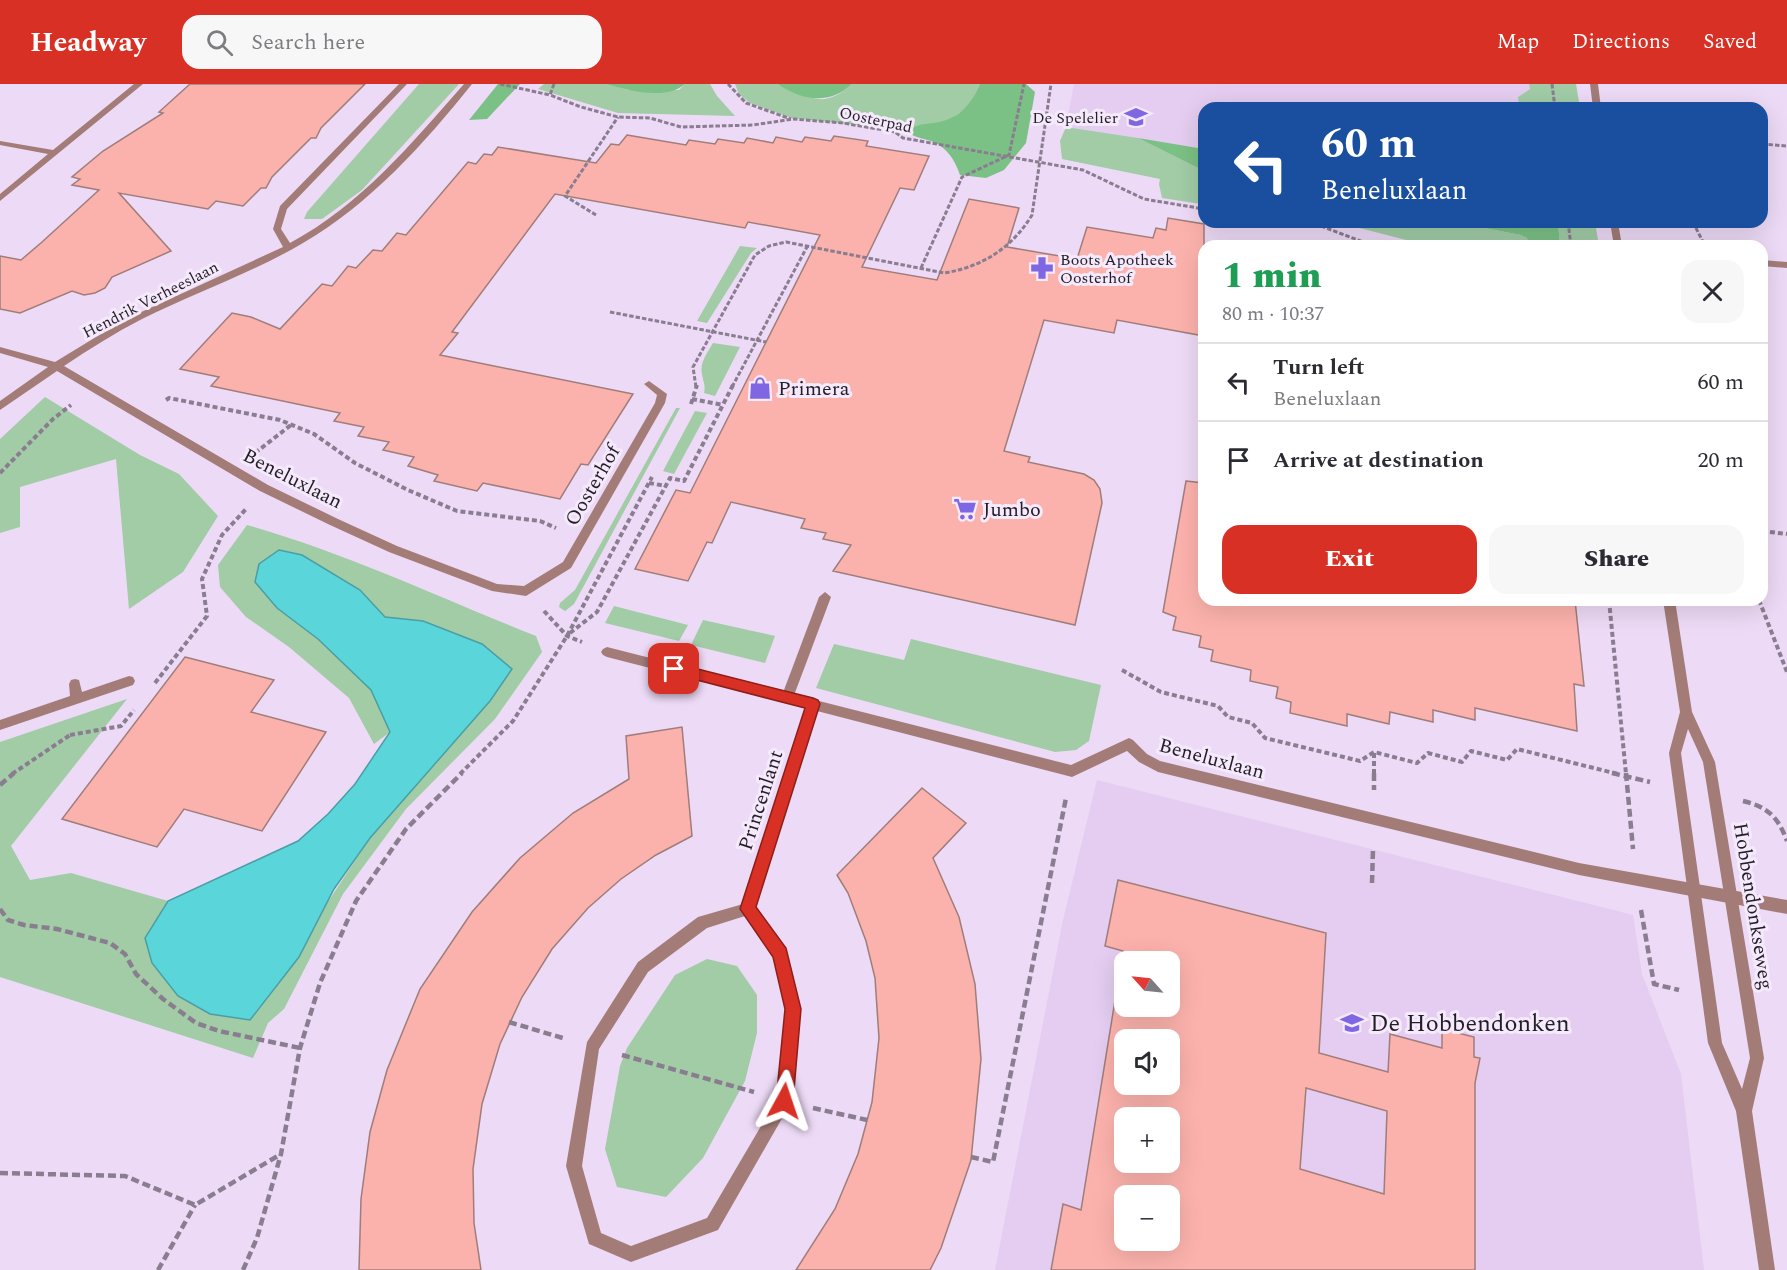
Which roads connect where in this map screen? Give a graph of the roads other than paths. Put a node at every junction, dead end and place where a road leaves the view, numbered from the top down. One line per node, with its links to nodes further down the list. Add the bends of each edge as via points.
1 (139, 84): 7 (street)
2 (403, 84): 9 (street, via 283,208 277,229)
3 (468, 84): 9 (street, Hendrik Verheeslaan, via 359,200)
4 (1594, 84): 5 (street)
5 (1597, 102)
6 (0, 143): 7 (street)
7 (55, 153): 8 (street)
8 (0, 198)
9 (288, 248): 13 (street, Hendrik Verheeslaan, via 115,330)
10 (1768, 263): 11 (street)
11 (1787, 265)
12 (0, 350): 13 (street, Beneluxlaan)
13 (56, 366): 15 (street, Hendrik Verheeslaan); 16 (street, Beneluxlaan, via 264,488 393,549 496,588)
14 (649, 384): 16 (street, Oosterhof, via 662,394 660,403 582,540 567,565)
15 (0, 406)
16 (526, 591)
17 (825, 597): 22 (street)
18 (1670, 606): 25 (street, Hobbendonkseweg)
19 (607, 652): 22 (street)
20 (129, 681): 23 (street)
21 (75, 684): 23 (street)
22 (787, 698): 24 (street)
23 (76, 700): 26 (street)
24 (813, 704): 27 (street, Beneluxlaan, via 1072,771 1130,744 1158,766 1568,866); 30 (street, Princenlant)
25 (1686, 712): 27 (street, Hobbendonkseweg, via 1675,753); 28 (street, Hobbendonkseweg, via 1709,762)
26 (0, 725)
27 (1694, 891): 28 (street, Beneluxlaan); 31 (street, Hobbendonkseweg, via 1715,1044)
28 (1731, 897): 29 (street, Beneluxlaan); 31 (street, Hobbendonkseweg, via 1757,1058)
29 (1787, 907)
30 (748, 909): 30 (street, via 780,954 793,1009 784,1101 712,1224 631,1254 595,1238 574,1166 592,1047 643,968 703,922)
31 (1744, 1110): 32 (street, Hobbendonkseweg)
32 (1767, 1270)

